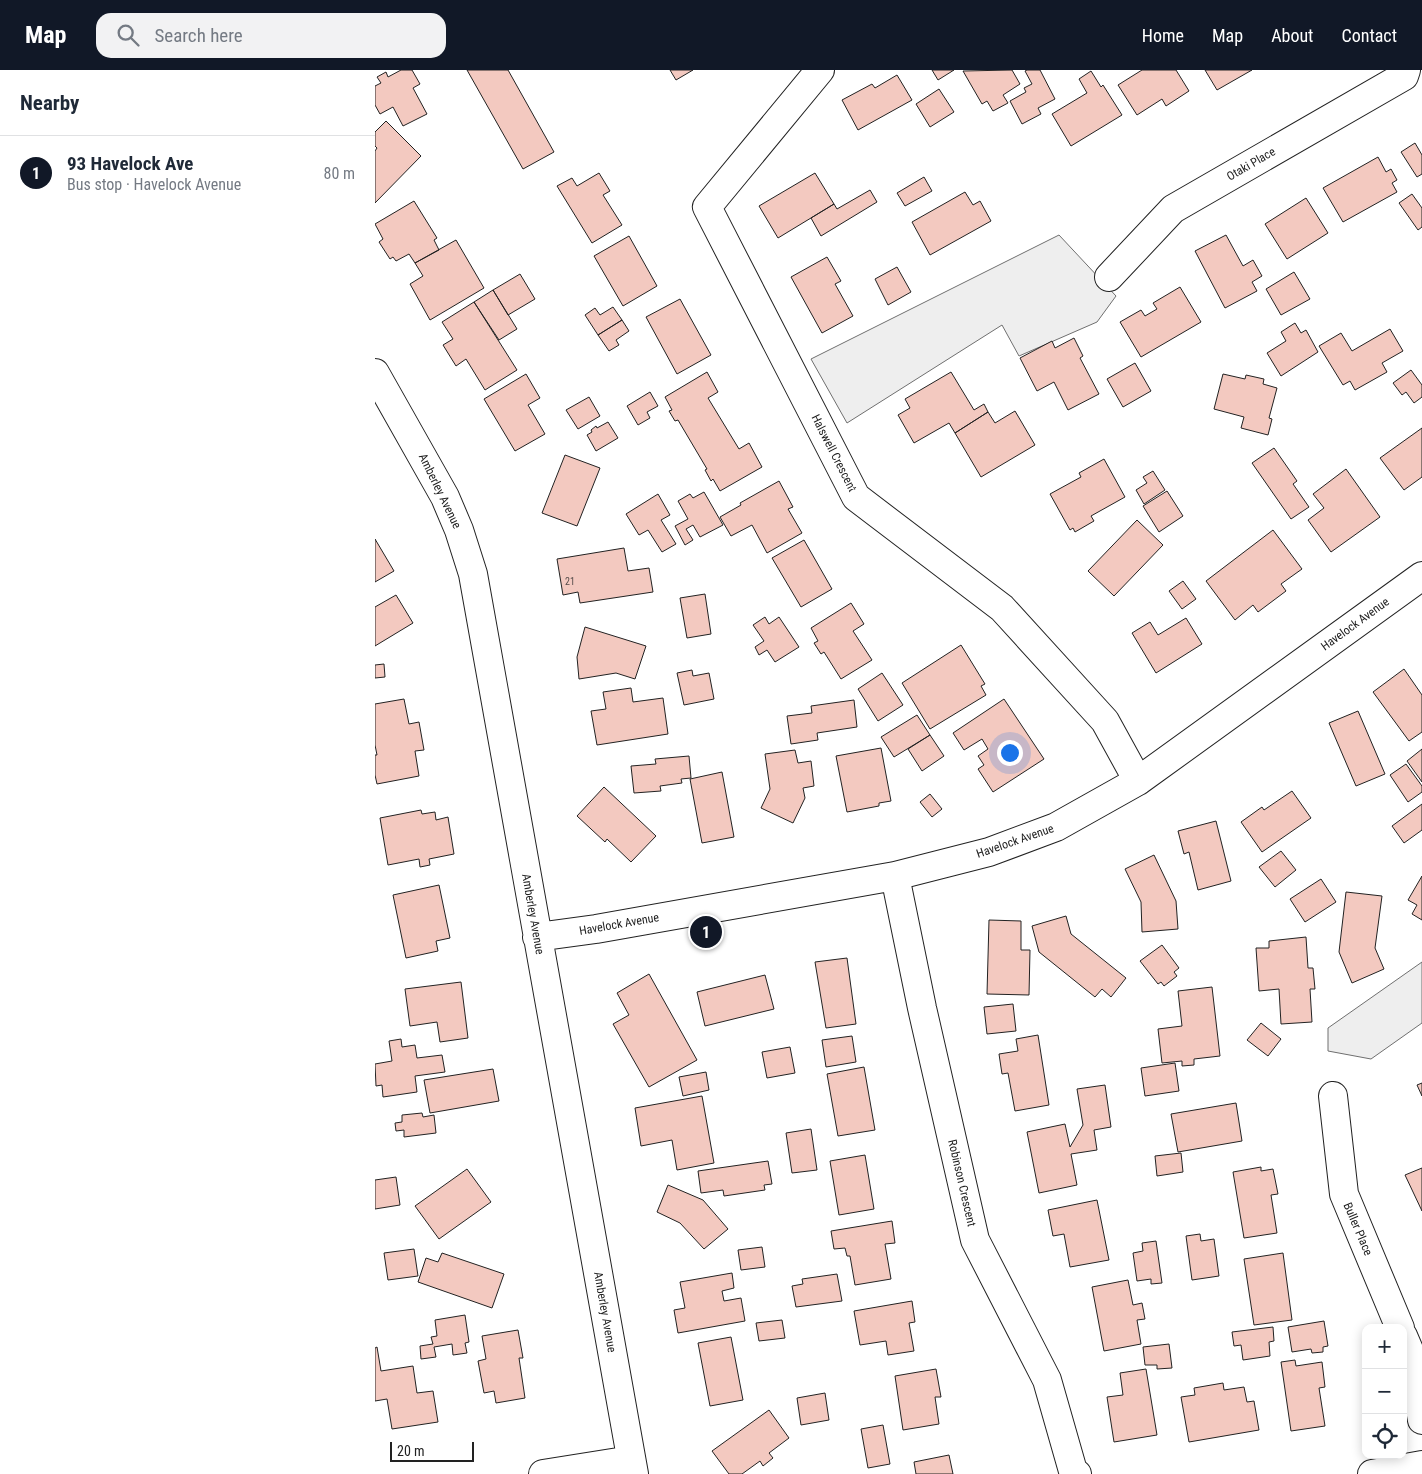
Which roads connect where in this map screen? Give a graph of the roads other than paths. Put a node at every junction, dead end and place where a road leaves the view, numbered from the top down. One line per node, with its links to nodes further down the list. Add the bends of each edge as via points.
1 (820, 70): 6 (street, Halswell Crescent, via 707,207 856,497 1002,608 1105,721)
2 (1406, 70): 3 (street, Otaki Place, via 1404,76 1173,209)
3 (1109, 277)
4 (375, 373): 8 (street, Amberley Avenue, via 445,497 473,574)
5 (1422, 576): 6 (street, Havelock Avenue)
6 (1139, 781): 7 (street, Havelock Avenue, via 1056,826 989,852)
7 (895, 876): 8 (street, Havelock Avenue); 16 (street, Robinson Crescent, via 975,1240 1047,1380 1073,1471)
8 (537, 937): 14 (street, Amberley Avenue)
9 (1333, 1096): 10 (street, Buller Place, via 1344,1194)
10 (1398, 1324)
11 (1407, 1345): 12 (street)
12 (1422, 1420)
13 (1422, 1465): 17 (street)
14 (632, 1467): 15 (street)
15 (543, 1474)
16 (1077, 1474)
17 (1372, 1474)

